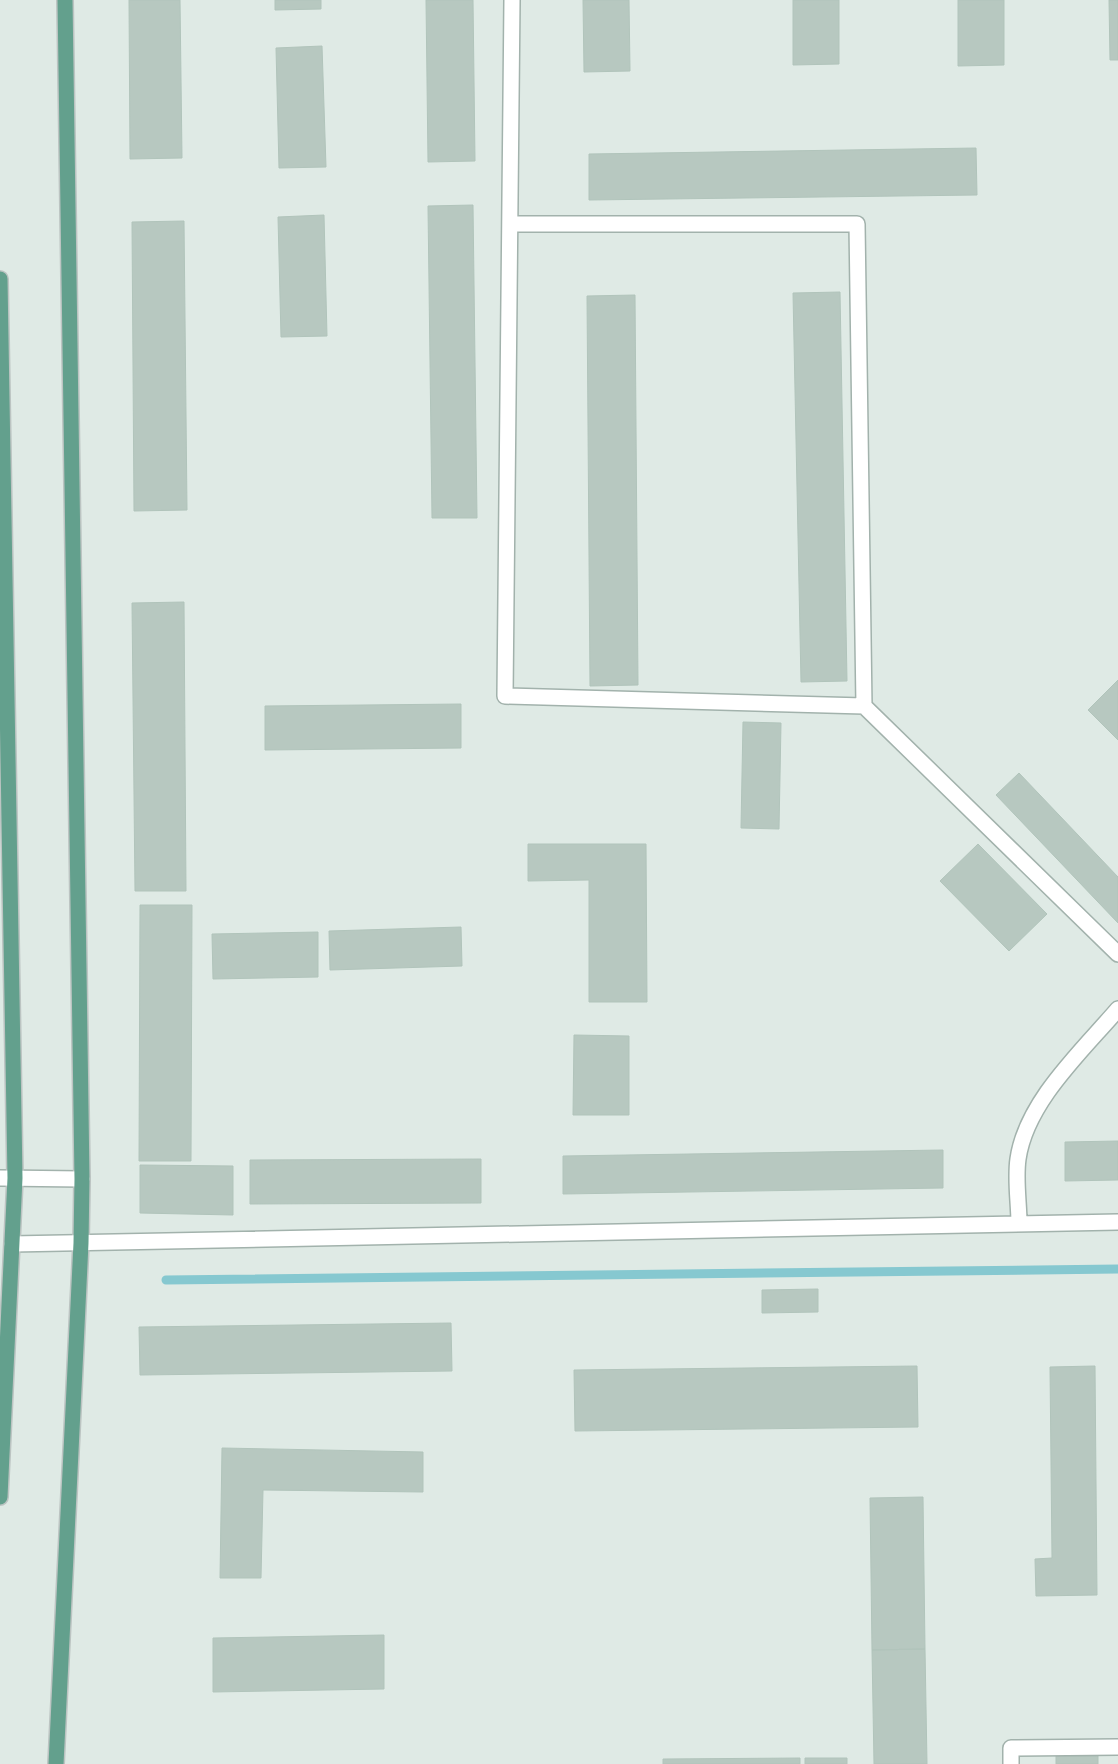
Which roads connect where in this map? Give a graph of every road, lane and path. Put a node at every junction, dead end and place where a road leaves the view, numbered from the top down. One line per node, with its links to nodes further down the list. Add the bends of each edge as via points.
1 (65, 0): 9 (main road)
2 (512, 0): 3 (street)
3 (510, 224): 5 (street, via 857,224); 5 (street, via 505,696)
4 (0, 279): 8 (main road)
5 (864, 706): 6 (street)
6 (1118, 954)
7 (1118, 1009): 11 (street, via 1044,1098 1022,1138 1017,1161)
8 (8, 1178): 9 (street); 13 (main road)
9 (82, 1179): 12 (main road)
10 (1118, 1222): 11 (street)
11 (1019, 1224): 12 (street)
12 (81, 1243): 13 (street); 16 (main road)
13 (12, 1244): 14 (main road)
14 (0, 1497)
15 (1118, 1747): 17 (street, via 1011,1748)
16 (56, 1764)
17 (1011, 1764)

